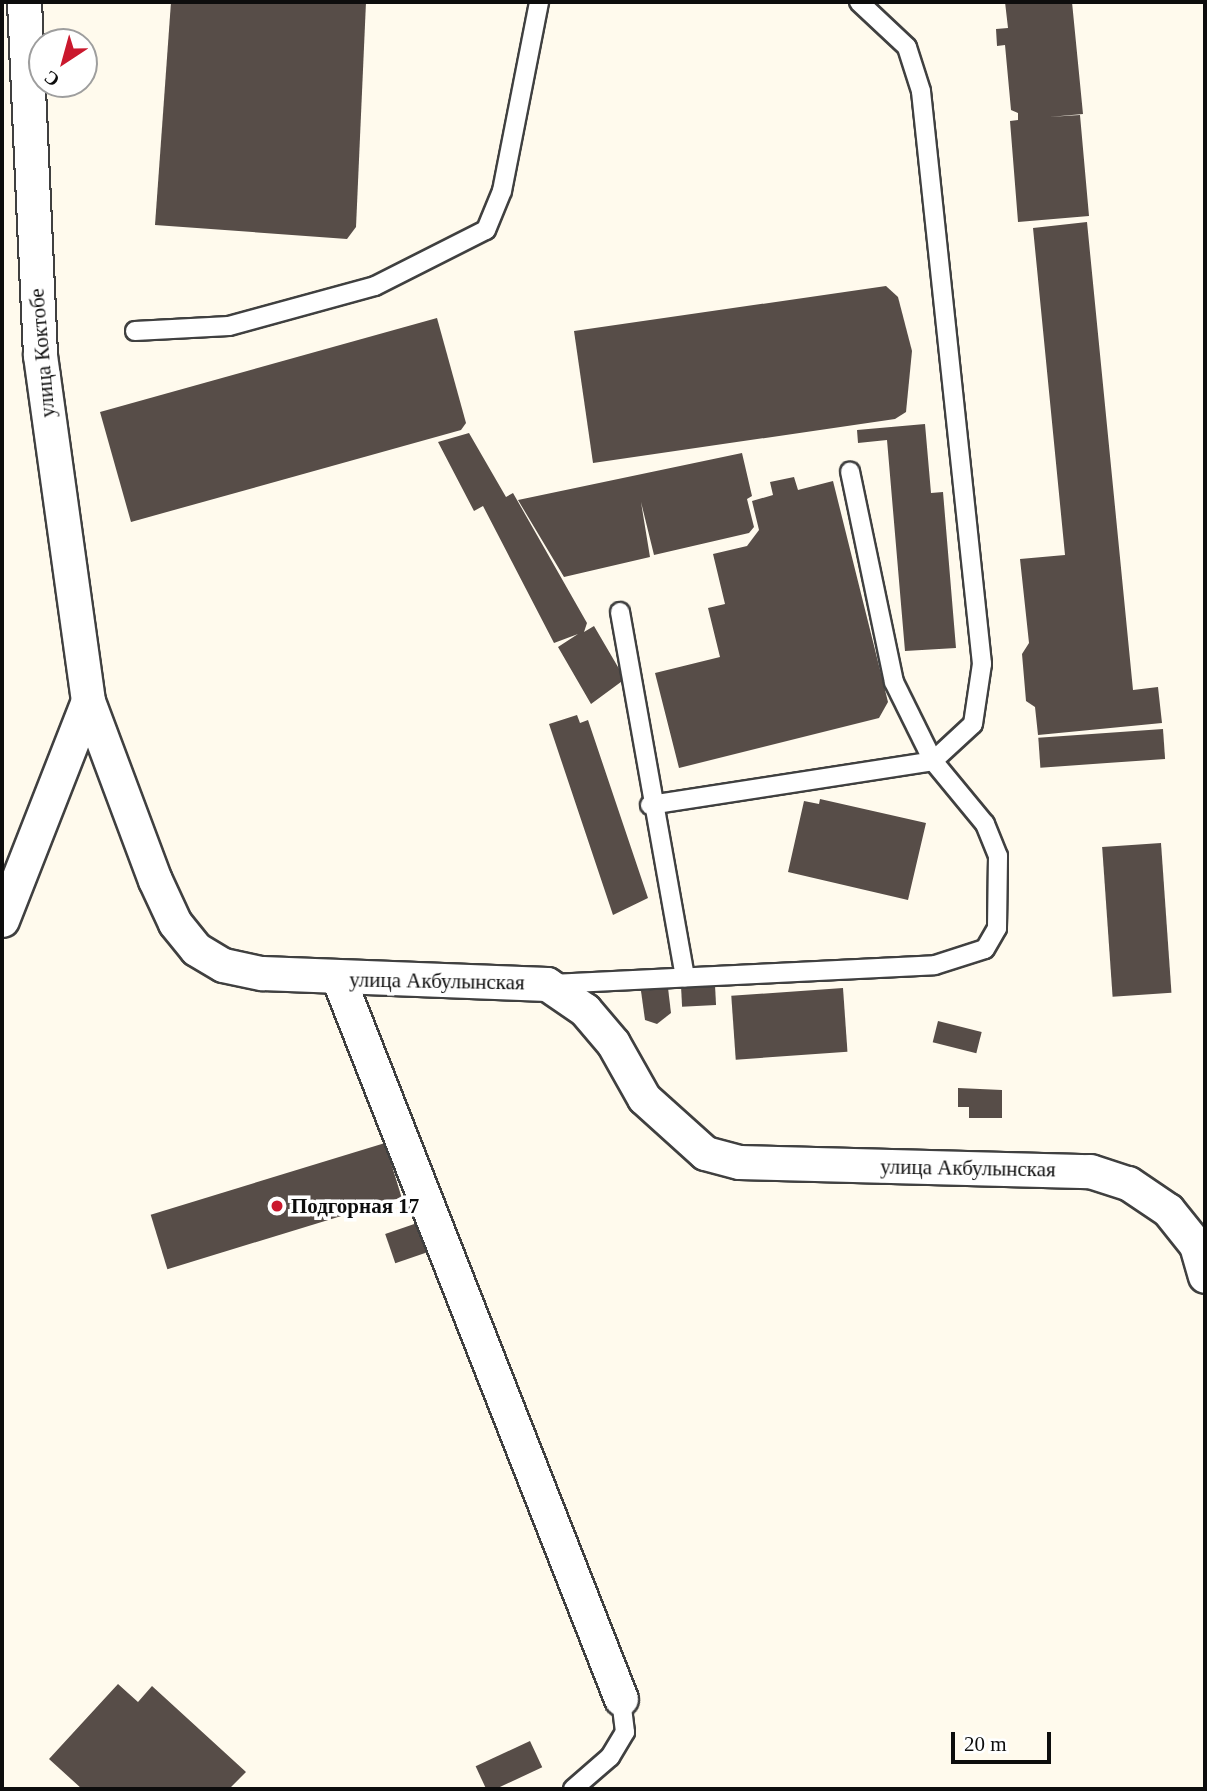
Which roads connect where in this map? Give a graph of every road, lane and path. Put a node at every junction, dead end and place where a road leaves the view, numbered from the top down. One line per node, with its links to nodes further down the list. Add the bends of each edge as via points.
1 (24, 2): 7 (street, улица Коктобе, via 40,355)
2 (539, 2): 4 (lane, via 502,191 486,230 375,286 229,326)
3 (859, 2): 8 (lane, via 907,47 922,91 956,372 982,664 973,723)
4 (135, 331)
5 (850, 472): 8 (lane, via 894,682)
6 (620, 612): 9 (lane)
7 (88, 701): 10 (street); 12 (street, улица Акбулынская, via 155,880 174,923 196,949 223,965)
8 (933, 761): 9 (lane); 11 (lane, via 985,824 998,856 997,928 985,949 935,965)
9 (650, 805): 11 (lane)
10 (2, 920)
11 (685, 977): 13 (lane)
12 (339, 980): 13 (street, улица Акбулынская); 15 (street)
13 (547, 984): 14 (street, улица Акбулынская, via 585,1010 613,1043 644,1098 705,1153 739,1163 1090,1171 1128,1183 1168,1210 1196,1245)
14 (1205, 1276)
15 (621, 1699): 16 (lane, via 625,1732 610,1757)
16 (573, 1789)

